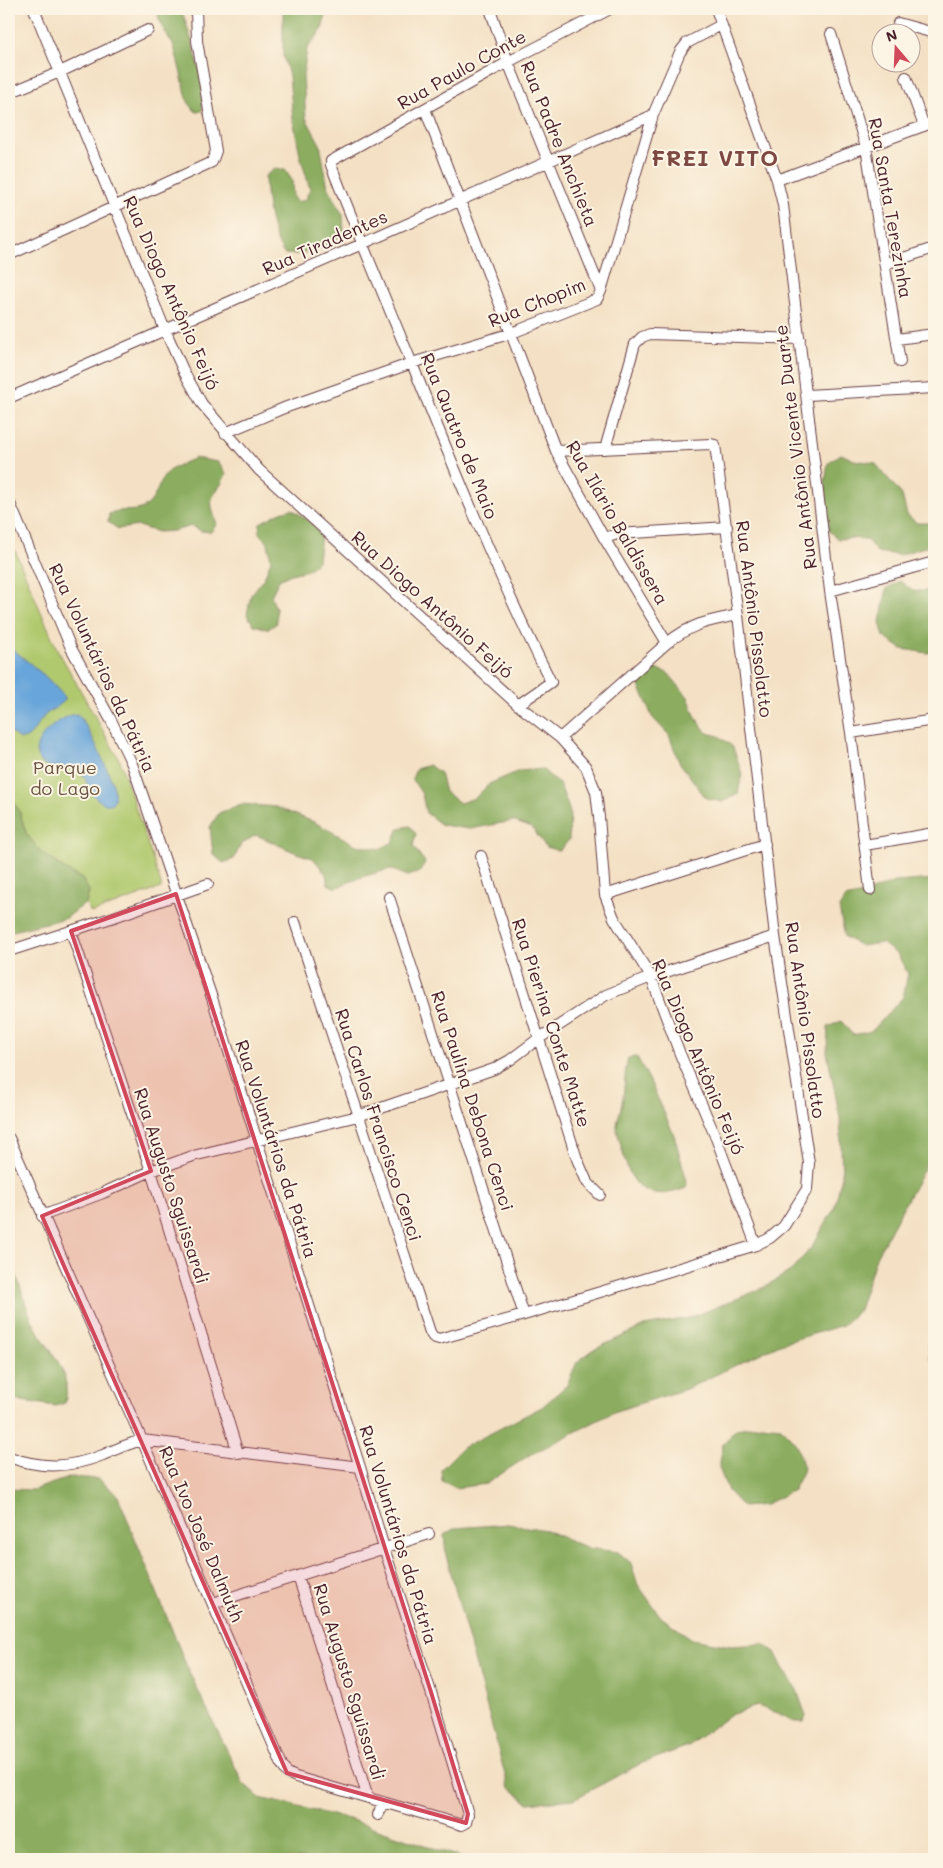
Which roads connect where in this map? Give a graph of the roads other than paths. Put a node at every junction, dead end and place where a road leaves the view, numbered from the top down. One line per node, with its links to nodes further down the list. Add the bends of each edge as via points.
1 (34, 9): 13 (street, Rua Diogo Antônio Feijó)
2 (196, 9): 25 (street, via 197,41 216,151 212,162)
3 (490, 9): 12 (street, Rua Padre Anchieta)
4 (610, 9): 6 (street, Rua Paulo Conte)
5 (716, 9): 7 (street, Rua Antônio Vicente Duarte)
6 (599, 12): 12 (street, Rua Paulo Conte)
7 (721, 25): 17 (street, Rua Chopim, via 687,43 680,52); 23 (street, Rua Antônio Vicente Duarte)
8 (920, 29): 10 (street)
9 (148, 30): 13 (street)
10 (934, 33)
11 (831, 34): 20 (street, Rua Santa Terezinha)
12 (508, 62): 16 (street, Rua Paulo Conte); 22 (street, Rua Padre Anchieta)
13 (60, 72): 15 (street); 25 (street, Rua Diogo Antônio Feijó)
14 (906, 77): 19 (street)
15 (9, 93)
16 (425, 109): 21 (street, Rua Paulo Conte); 24 (street, Rua Ilário Baldissera)
17 (653, 115): 22 (street, Rua Tiradentes); 30 (street, Rua Chopim)
18 (934, 122): 19 (street)
19 (924, 126): 20 (street)
20 (866, 147): 23 (street); 29 (street, Rua Santa Terezinha)
21 (331, 161): 26 (street, Rua Quatro de Maio)
22 (550, 161): 24 (street, Rua Tiradentes); 30 (street, Rua Padre Anchieta)
23 (777, 180): 34 (street, Rua Antônio Vicente Duarte)
24 (461, 200): 26 (street, Rua Tiradentes); 32 (street, Rua Ilário Baldissera)
25 (115, 206): 28 (street); 31 (street, Rua Diogo Antônio Feijó)
26 (362, 244): 31 (street, Rua Tiradentes); 37 (street, Rua Quatro de Maio)
27 (934, 248): 29 (street)
28 (9, 255)
29 (885, 264): 35 (street, Rua Santa Terezinha)
30 (601, 292): 32 (street, Rua Chopim, via 597,299)
31 (165, 330): 40 (street, Rua Tiradentes); 41 (street, Rua Diogo Antônio Feijó, via 202,404)
32 (512, 333): 37 (street, Rua Chopim); 43 (street, Rua Ilário Baldissera)
33 (934, 334): 35 (street)
34 (800, 339): 39 (street, Rua Antônio Vicente Duarte); 42 (street, via 650,334 642,337 635,344)
35 (897, 339): 36 (street, Rua Santa Terezinha)
36 (900, 362)
37 (412, 363): 41 (street, Rua Chopim, via 284,408); 51 (street, Rua Quatro de Maio, via 477,525 516,614 551,682)
38 (934, 388): 39 (street)
39 (807, 395): 48 (street, Rua Antônio Vicente Duarte)
40 (9, 398)
41 (225, 433): 51 (street, Rua Diogo Antônio Feijó, via 259,470)
42 (605, 449): 43 (street); 45 (street, Rua Antônio Pissolatto, via 715,445)
43 (556, 451): 46 (street, Rua Ilário Baldissera)
44 (9, 501): 61 (street, Rua Voluntários da Pátria, via 71,648 132,764)
45 (727, 528): 46 (street, via 618,534); 49 (street, Rua Antônio Pissolatto)
46 (604, 538): 50 (street, Rua Ilário Baldissera)
47 (934, 562): 48 (street)
48 (830, 591): 53 (street, Rua Antônio Vicente Duarte)
49 (738, 615): 50 (street, via 684,630); 56 (street, Rua Antônio Pissolatto)
50 (667, 643): 54 (street)
51 (518, 705): 54 (street, Rua Diogo Antônio Feijó)
52 (934, 720): 53 (street)
53 (851, 733): 57 (street, Rua Antônio Vicente Duarte)
54 (560, 738): 62 (street, Rua Diogo Antônio Feijó, via 586,767 596,792)
55 (934, 833): 57 (street)
56 (766, 844): 62 (street); 66 (street, Rua Antônio Pissolatto)
57 (864, 845): 60 (street, Rua Antônio Vicente Duarte)
58 (481, 856): 69 (street, Rua Pierina Conte Matte)
59 (208, 884): 61 (street)
60 (870, 890)
61 (176, 894): 65 (street); 73 (street, Rua Voluntários da Pátria)
62 (605, 896): 68 (street, Rua Diogo Antônio Feijó, via 614,918)
63 (390, 897): 70 (street, Rua Paulina Debona Cenci)
64 (295, 922): 71 (street, Rua Carlos Francisco Cenci)
65 (71, 931): 67 (street); 74 (street, Rua Augusto Sguissardi)
66 (775, 936): 68 (street); 77 (street, Rua Antônio Pissolatto, via 808,1162 807,1189 784,1226)
67 (9, 950)
68 (650, 977): 69 (street, via 606,994); 77 (street, Rua Diogo Antônio Feijó)
69 (538, 1039): 70 (street, via 494,1069); 75 (street, Rua Pierina Conte Matte, via 577,1159 587,1182)
70 (448, 1083): 71 (street); 78 (street, Rua Paulina Debona Cenci)
71 (358, 1116): 73 (street); 79 (street, Rua Carlos Francisco Cenci)
72 (9, 1138): 76 (street, Rua Ivo José Dalmuth)
73 (256, 1139): 74 (street); 83 (street, Rua Voluntários da Pátria)
74 (150, 1171): 76 (street); 81 (street, Rua Augusto Sguissardi)
75 (600, 1195)
76 (42, 1216): 80 (street, Rua Ivo José Dalmuth)
77 (756, 1245): 78 (street, Rua Antônio Pissolatto)
78 (524, 1315): 79 (street, Rua Antônio Pissolatto, via 439,1339)
79 (433, 1337)
80 (142, 1440): 81 (street); 82 (street, via 77,1463 50,1466); 87 (street, Rua Ivo José Dalmuth)
81 (238, 1452): 83 (street)
82 (9, 1457)
83 (360, 1467): 85 (street, Rua Voluntários da Pátria)
84 (429, 1534): 85 (street)
85 (384, 1548): 86 (street); 91 (street, Rua Voluntários da Pátria, via 468,1814)
86 (298, 1576): 87 (street); 88 (street, Rua Augusto Sguissardi)
87 (213, 1603): 88 (street, Rua Ivo José Dalmuth, via 288,1773)
88 (368, 1798): 89 (street, Rua Ivo José Dalmuth)
89 (383, 1802): 90 (street); 91 (street, Rua Ivo José Dalmuth, via 462,1825)
90 (378, 1815)
91 (466, 1823)

